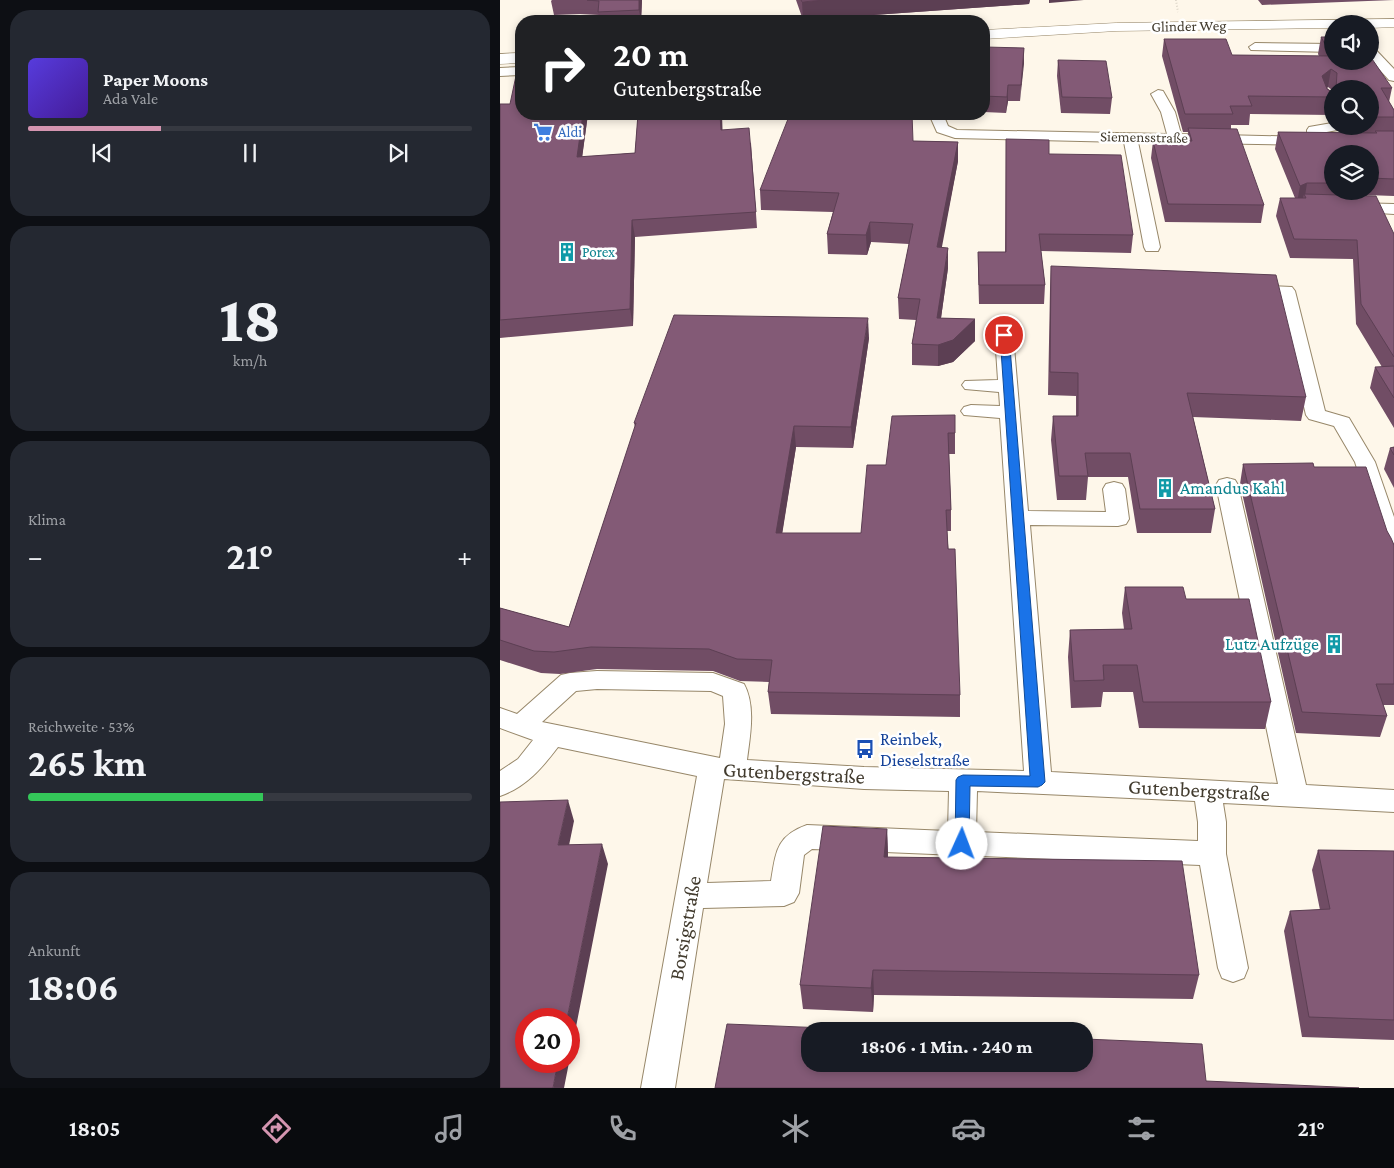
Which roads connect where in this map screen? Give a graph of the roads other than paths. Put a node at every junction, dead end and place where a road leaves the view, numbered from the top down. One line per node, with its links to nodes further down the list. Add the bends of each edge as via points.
1 (1394, 23): 2 (main road, Glinder Weg, via 1116,27)
2 (990, 35)
3 (1256, 47): 4 (street)
4 (1324, 48)
5 (515, 58): 6 (main road)
6 (500, 59)
7 (1379, 61): 10 (street)
8 (515, 71): 9 (street)
9 (500, 72)
10 (1394, 78)
11 (1158, 94): 15 (street, via 1168,112)
12 (938, 120): 16 (street, Siemensstraße, via 942,129 955,134)
13 (1095, 125): 15 (street)
14 (1324, 128): 17 (street, via 1314,130)
15 (1173, 132): 16 (street, Siemensstraße); 17 (street, Siemensstraße)
16 (1130, 137): 21 (street)
17 (1315, 141): 18 (street, Siemensstraße)
18 (1334, 141)
19 (1334, 208): 20 (street)
20 (1394, 209)
21 (1152, 247)
22 (1228, 289): 31 (street, via 1286,291 1316,415 1342,422 1361,454)
23 (1004, 335): 25 (street)
24 (972, 385): 25 (street)
25 (1008, 386): 27 (street)
26 (971, 411): 27 (street)
27 (1010, 413): 30 (street)
28 (1227, 485): 39 (street)
29 (1114, 489): 30 (street, via 1118,519)
30 (1018, 518): 36 (street)
31 (1394, 551)
32 (510, 722): 33 (street, Gutenbergstraße); 34 (street, Borsigstraße, via 570,682 713,682 735,691 738,724)
33 (552, 736): 34 (street, Gutenbergstraße); 37 (street, via 528,766)
34 (722, 769): 35 (street, Gutenbergstraße, via 864,778); 43 (street, Borsigstraße)
35 (963, 780): 36 (street, Gutenbergstraße); 41 (street)
36 (1038, 782): 38 (street, Gutenbergstraße)
37 (500, 785)
38 (1207, 791): 39 (street, Gutenbergstraße); 42 (street, via 1212,822)
39 (1294, 796): 40 (street, Gutenbergstraße)
40 (1394, 801)
41 (962, 844): 42 (street); 43 (street, via 807,837 791,849 784,893)
42 (1212, 854): 44 (street)
43 (691, 896): 45 (street, Borsigstraße)
44 (1233, 968)
45 (658, 1088)

